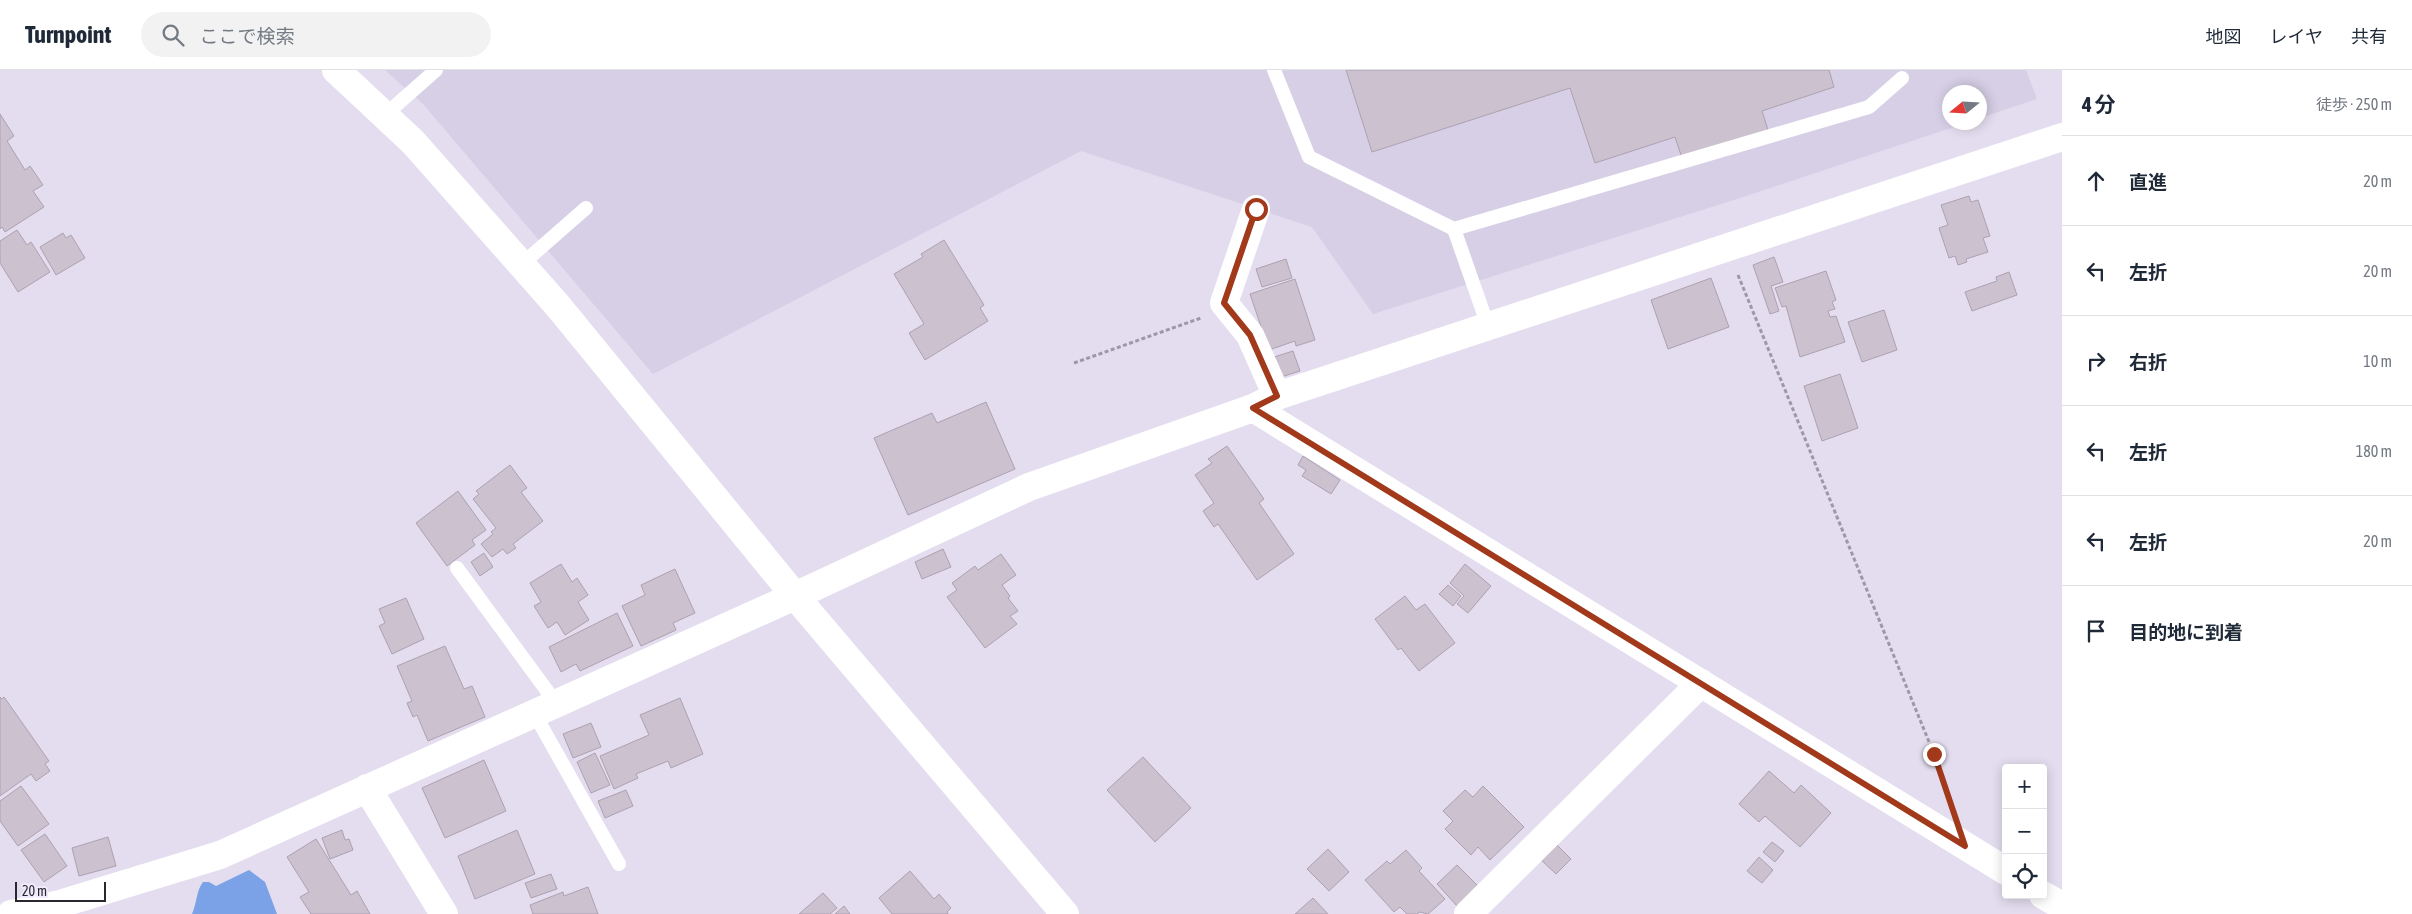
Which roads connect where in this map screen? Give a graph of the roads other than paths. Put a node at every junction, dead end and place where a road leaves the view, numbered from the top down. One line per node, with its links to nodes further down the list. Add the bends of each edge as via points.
1 (336, 70): 5 (street)
2 (436, 70): 5 (lane)
3 (1274, 70): 9 (lane, via 1309,157)
4 (1902, 78): 9 (lane, via 1869,107)
5 (384, 115): 10 (street, via 413,142)
6 (2062, 137): 11 (street)
7 (586, 208): 10 (lane)
8 (1256, 209): 12 (street, via 1224,303 1250,335)
9 (1454, 229): 11 (lane)
10 (522, 264): 15 (street)
11 (1488, 326): 12 (street)
12 (1277, 396): 13 (street)
13 (1253, 408): 15 (street, via 1029,486); 16 (street)
14 (457, 568): 17 (lane)
15 (795, 596): 17 (street); 25 (street)
16 (1701, 683): 20 (street); 26 (street)
17 (545, 708): 18 (street); 19 (lane)
18 (367, 788): 23 (street, via 220,855 60,904); 24 (street)
19 (619, 864)
20 (2002, 869)
21 (2047, 897): 22 (street)
22 (2062, 906)
23 (11, 914)
24 (444, 914)
25 (1065, 914)
26 (1468, 914)

